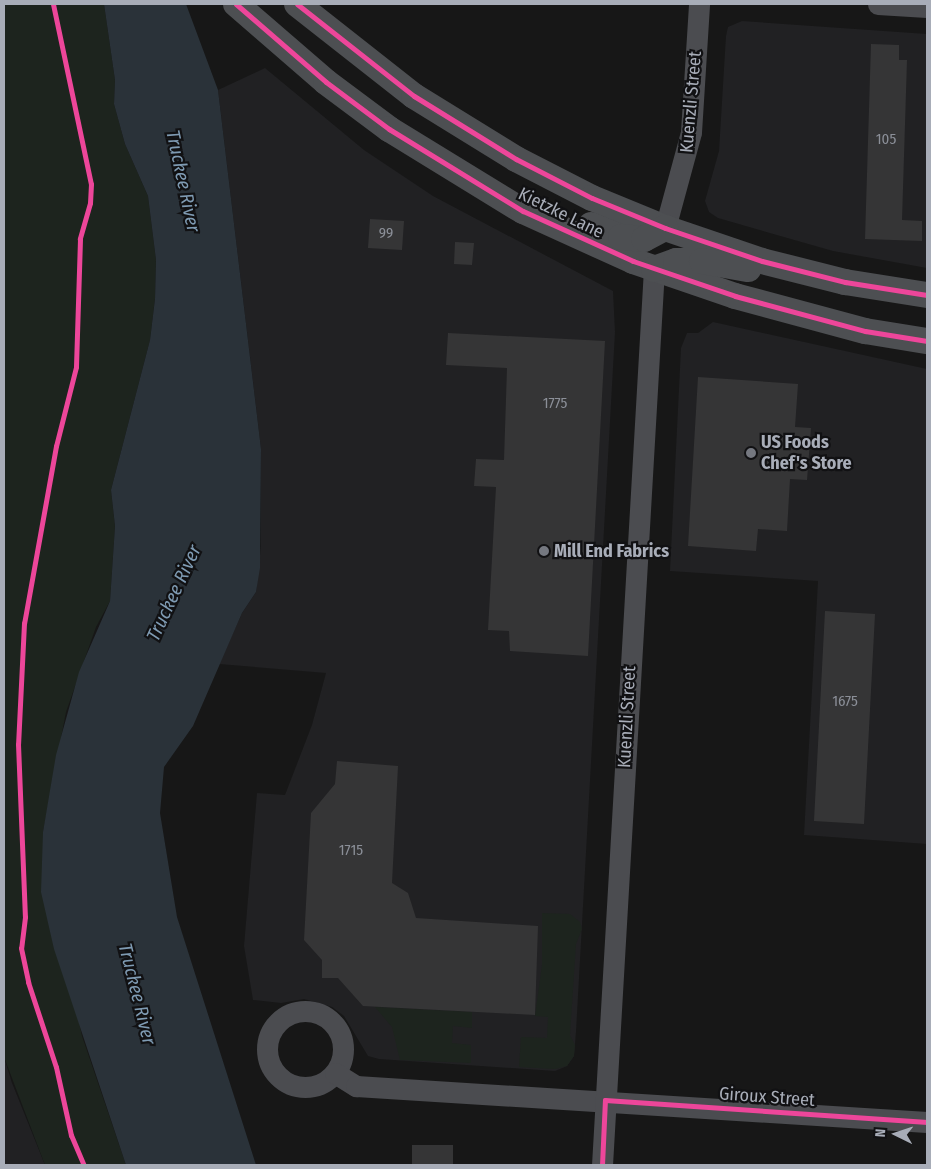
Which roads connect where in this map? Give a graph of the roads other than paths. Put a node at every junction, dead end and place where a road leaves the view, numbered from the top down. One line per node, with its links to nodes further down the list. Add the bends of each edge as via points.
1 (237, 4): 6 (main road, Kietzke Lane, via 326,82 388,129 488,192)
2 (297, 4): 7 (main road, Kietzke Lane, via 383,74 483,140 592,198)
3 (698, 4): 7 (street, Kuenzli Street, via 691,132)
4 (878, 4): 5 (street)
5 (927, 7)
6 (537, 218): 7 (main road, via 548,212 566,214 620,237 644,239); 9 (main road, Kietzke Lane)
7 (665, 228): 8 (main road, Kietzke Lane)
8 (762, 261): 9 (main road, via 755,268 743,271 702,261 676,261); 10 (main road, Kietzke Lane, via 845,282)
9 (654, 269): 11 (main road, Kietzke Lane, via 772,307 865,331); 13 (street, Kuenzli Street)
10 (927, 295)
11 (927, 341)
12 (335, 1073): 13 (street, Giroux Street, via 356,1086)
13 (605, 1100): 14 (street, Giroux Street); 15 (street, Kuenzli Street)
14 (927, 1122)
15 (602, 1165)

